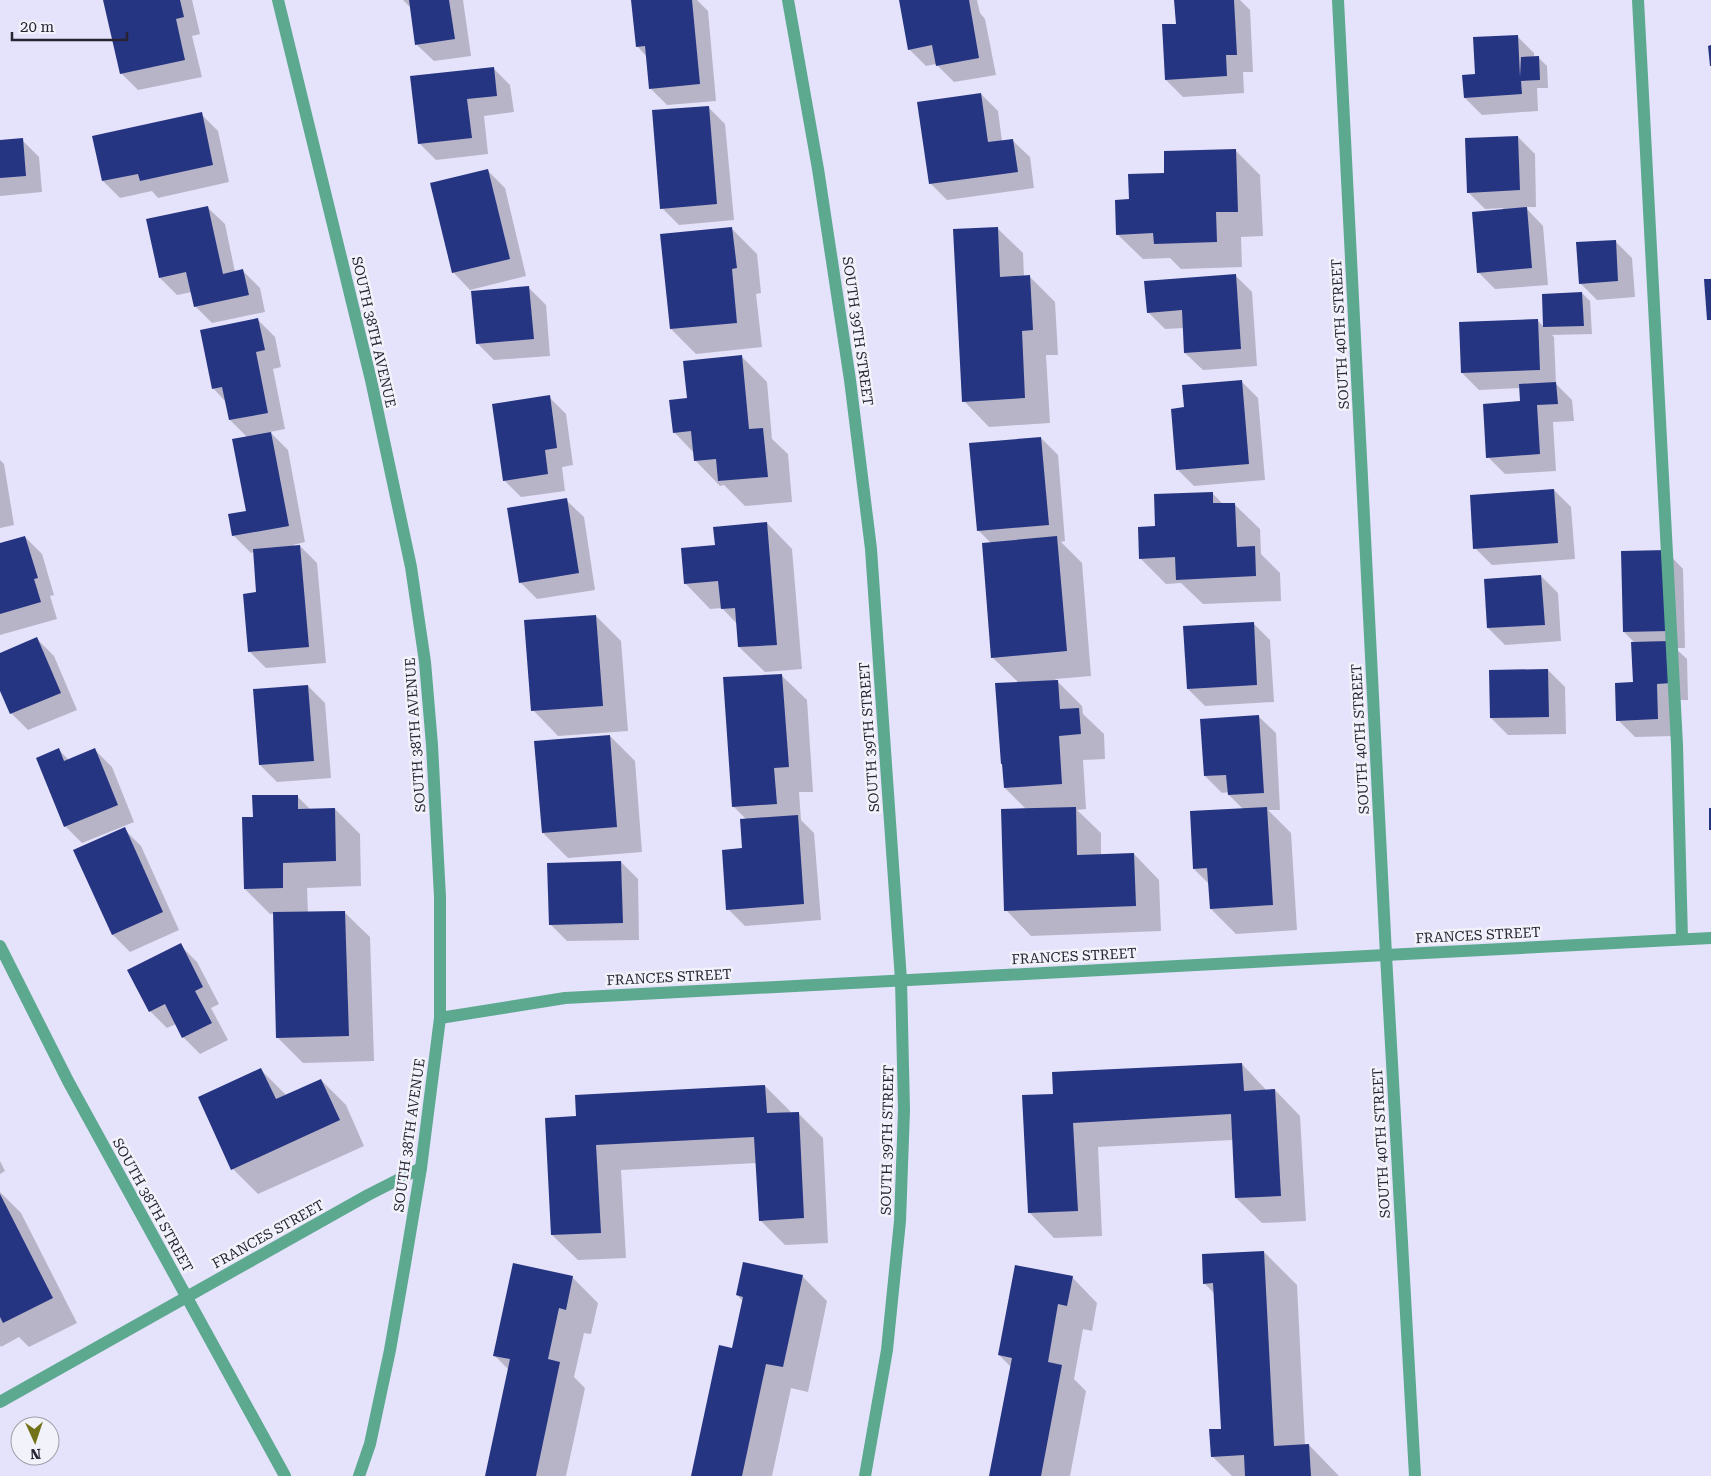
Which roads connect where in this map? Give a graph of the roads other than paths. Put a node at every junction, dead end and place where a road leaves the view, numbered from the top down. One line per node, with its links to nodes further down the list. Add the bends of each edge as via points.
1 (278, 0): 10 (street, SOUTH 38TH AVENUE, via 371,380 411,567 425,662 432,745 440,897)
2 (788, 0): 9 (street, SOUTH 39TH STREET, via 820,179 872,549)
3 (1338, 0): 8 (street, SOUTH 40TH STREET)
4 (1638, 0): 6 (street, via 1677,744)
5 (1711, 938): 6 (street, FRANCES STREET)
6 (1682, 939): 8 (street, FRANCES STREET)
7 (0, 946): 12 (street, SOUTH 38TH STREET, via 68,1081)
8 (1386, 955): 9 (street, FRANCES STREET); 17 (street, SOUTH 40TH STREET)
9 (901, 980): 10 (street, FRANCES STREET, via 565,998); 16 (street, SOUTH 39TH STREET, via 904,1110 900,1221 888,1350)
10 (440, 1018): 11 (street, SOUTH 38TH AVENUE)
11 (421, 1168): 12 (street, FRANCES STREET); 15 (street, SOUTH 38TH AVENUE, via 390,1350 370,1444)
12 (186, 1298): 13 (street, FRANCES STREET); 14 (street, SOUTH 38TH STREET)
13 (0, 1402)
14 (284, 1476)
15 (359, 1476)
16 (865, 1476)
17 (1415, 1476)

